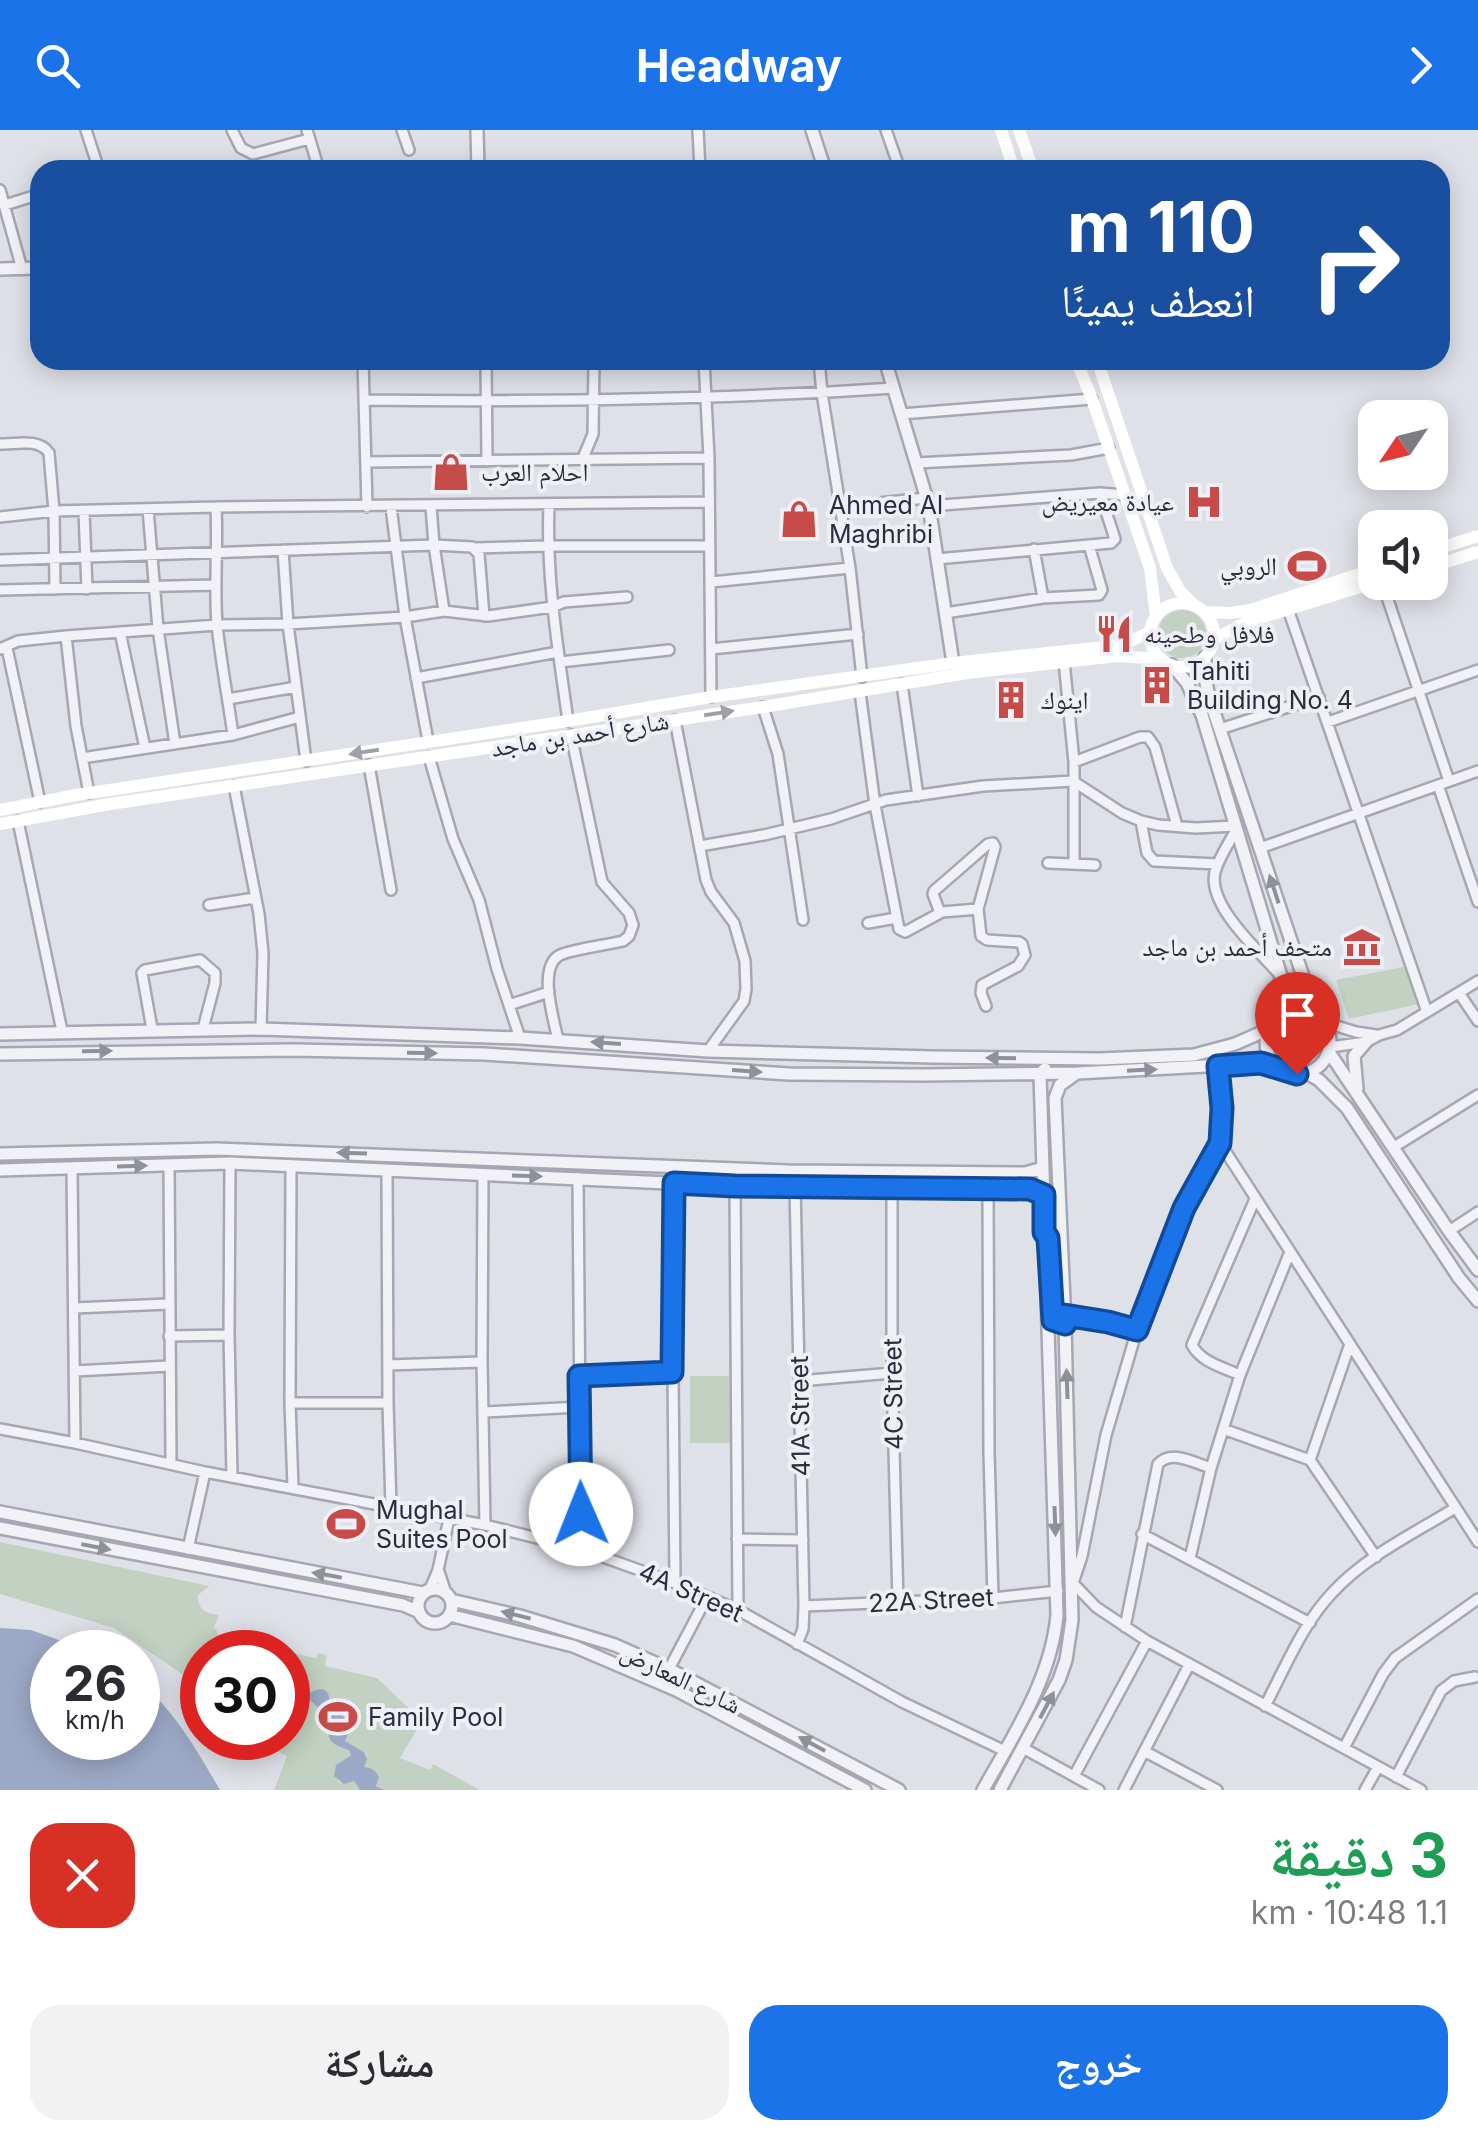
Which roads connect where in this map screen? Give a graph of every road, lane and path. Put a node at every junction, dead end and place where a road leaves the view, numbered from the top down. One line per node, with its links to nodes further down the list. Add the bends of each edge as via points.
1 (86, 130): 12 (street)
2 (232, 130): 10 (street, via 249,154)
3 (402, 130): 11 (street)
4 (477, 130): 14 (street)
5 (698, 130): 15 (street)
6 (814, 130): 16 (street)
7 (886, 130): 17 (street)
8 (1001, 130): 18 (main road)
9 (1019, 130): 19 (main road)
10 (308, 134): 13 (street)
11 (409, 150)
12 (96, 160)
13 (316, 160)
14 (478, 160)
15 (700, 160)
16 (822, 160)
17 (896, 160)
18 (1011, 160)
19 (1030, 160)
20 (0, 190): 22 (street)
21 (30, 197): 22 (street)
22 (5, 206): 23 (street)
23 (22, 268): 24 (street); 25 (street)
24 (30, 268)
25 (0, 269)
26 (363, 370): 38 (street)
27 (486, 370): 40 (street)
28 (594, 370): 39 (street)
29 (705, 370): 36 (street)
30 (820, 370): 35 (street)
31 (887, 370): 34 (street)
32 (1080, 370): 37 (main road)
33 (1100, 370): 94 (main road, via 1167,568)
34 (893, 388): 35 (street); 41 (street)
35 (822, 392): 36 (street); 58 (street)
36 (706, 398): 39 (street); 45 (street)
37 (1092, 399): 41 (street); 43 (main road)
38 (364, 400): 40 (street); 47 (street)
39 (595, 400): 40 (street); 44 (street, via 594,434)
40 (487, 402): 46 (street)
41 (901, 414): 48 (street)
42 (0, 444): 61 (street, via 46,448)
43 (1109, 448): 48 (street); 50 (main road)
44 (583, 458): 45 (street); 46 (street)
45 (709, 458): 51 (street)
46 (487, 461): 47 (street)
47 (366, 462): 56 (street)
48 (916, 463): 52 (street)
49 (1100, 494): 50 (street); 52 (street); 65 (street, via 1115,539)
50 (1124, 494): 101 (main road, via 1150,568)
51 (709, 502): 54 (street); 67 (street)
52 (927, 502): 58 (street); 78 (street)
53 (431, 506): 54 (street); 57 (street); 64 (street)
54 (549, 506): 66 (street)
55 (216, 507): 56 (street); 59 (street); 73 (street)
56 (367, 507): 57 (street)
57 (391, 507): 69 (street)
58 (840, 507): 81 (street)
59 (148, 509): 60 (street); 75 (street)
60 (84, 510): 61 (street); 76 (street)
61 (54, 511): 62 (street); 77 (street)
62 (0, 518)
63 (1478, 536): 68 (main road)
64 (434, 544): 69 (street); 70 (street); 96 (street)
65 (1089, 545): 71 (street); 91 (street, via 1101,593)
66 (548, 546): 67 (street); 70 (street); 93 (street)
67 (710, 546): 83 (street)
68 (1448, 546)
69 (395, 547): 72 (street); 99 (street)
70 (475, 548): 98 (street)
71 (1034, 548): 78 (street); 91 (street)
72 (283, 550): 73 (street); 100 (street)
73 (218, 552): 75 (street); 84 (street)
74 (1478, 552): 80 (main road)
75 (151, 553): 76 (street); 86 (street)
76 (85, 556): 77 (street); 85 (street)
77 (55, 558): 79 (street); 88 (street)
78 (938, 559): 97 (street)
79 (0, 560)
80 (1448, 561)
81 (850, 568): 83 (street); 105 (street)
82 (1358, 575): 94 (main road, via 1250,610)
83 (710, 582): 109 (street)
84 (216, 585): 86 (street); 102 (street)
85 (87, 588): 86 (street); 88 (street)
86 (154, 588): 103 (street)
87 (1358, 588): 95 (main road)
88 (56, 589): 89 (street)
89 (0, 590)
90 (627, 597): 93 (street)
91 (1043, 598): 97 (street)
92 (1386, 600): 123 (street)
93 (552, 607): 98 (street); 111 (street)
94 (1199, 608): 101 (main road, via 1184,602 1168,606); 107 (main road)
95 (1288, 609): 107 (main road); 125 (street)
96 (444, 612): 98 (street); 99 (street)
97 (945, 613): 115 (street)
98 (484, 616)
99 (405, 617): 100 (street); 119 (street)
100 (288, 624): 102 (street); 122 (street)
101 (1153, 624): 114 (main road, via 1151,641); 115 (main road, شارع أحمد بن ماجد, via 1114,646)
102 (218, 625): 103 (street); 126 (street)
103 (158, 629): 104 (street); 135 (street)
104 (120, 632): 106 (street); 136 (street)
105 (858, 634): 109 (street); 120 (street)
106 (66, 636): 108 (street); 138 (street)
107 (1214, 639): 112 (main road)
108 (3, 648): 118 (street)
109 (711, 649): 124 (street)
110 (668, 650): 111 (street)
111 (559, 657): 119 (street); 131 (street)
112 (1205, 657): 114 (main road, via 1184,667); 132 (street, via 1206,688)
113 (1064, 661): 114 (main road, شارع أحمد بن ماجد, via 1117,656); 121 (main road, شارع أحمد بن ماجد); 140 (street)
114 (1167, 662): 157 (street, via 1198,704)
115 (953, 663): 120 (main road, شارع أحمد بن ماجد)
116 (0, 668): 118 (street)
117 (1478, 670): 123 (street)
118 (12, 671): 149 (street)
119 (416, 678): 134 (street)
120 (861, 684): 121 (main road, شارع أحمد بن ماجد); 124 (main road, شارع أحمد بن ماجد); 127 (main road, شارع أحمد بن ماجد); 150 (street)
121 (902, 684): 148 (street)
122 (296, 687): 126 (street); 128 (street)
123 (1420, 691): 130 (street); 144 (street)
124 (711, 697): 131 (main road, شارع أحمد بن ماجد)
125 (1319, 697): 130 (street); 132 (street)
126 (228, 699): 133 (street)
127 (763, 707): 129 (main road, شارع أحمد بن ماجد, one-way to 127); 158 (street, via 778,754)
128 (300, 717): 133 (street); 139 (street)
129 (675, 720): 131 (main road, شارع أحمد بن ماجد); 159 (street)
130 (1328, 722): 152 (street)
131 (569, 728): 134 (main road, شارع أحمد بن ماجد); 137 (main road, شارع أحمد بن ماجد); 177 (street, via 602,882 633,925 623,941 556,958 548,971)
132 (1220, 729): 160 (street)
133 (234, 735): 135 (street)
134 (428, 741): 139 (main road, شارع أحمد بن ماجد, one-way to 139)
135 (174, 744): 136 (street)
136 (144, 748): 138 (street)
137 (429, 757): 141 (main road, شارع أحمد بن ماجد); 179 (street)
138 (82, 758): 147 (street)
139 (306, 761): 147 (main road, شارع أحمد بن ماجد)
140 (1074, 762): 143 (street); 156 (street, via 1148,737)
141 (370, 765): 146 (main road, شارع أحمد بن ماجد); 166 (street)
142 (1478, 772): 144 (street)
143 (1073, 781): 148 (street); 154 (street); 162 (street)
144 (1449, 781): 145 (street)
145 (1438, 785): 152 (street); 165 (street)
146 (234, 786): 153 (main road, شارع أحمد بن ماجد); 167 (street)
147 (90, 793): 149 (main road, شارع أحمد بن ماجد)
148 (918, 796): 150 (street)
149 (40, 802): 151 (main road, شارع أحمد بن ماجد)
150 (876, 805): 158 (street); 172 (street)
151 (0, 810)
152 (1358, 814): 160 (street); 181 (street)
153 (18, 821): 155 (main road, شارع أحمد بن ماجد); 188 (street)
154 (1141, 821): 156 (street); 163 (street, via 1154,861)
155 (0, 824)
156 (1177, 826): 157 (street)
157 (1236, 828): 163 (street); 175 (street)
158 (788, 829): 159 (street); 173 (street)
159 (700, 846): 195 (street, via 710,892 734,924 745,962 744,1001)
160 (1260, 848): 182 (street, one-way to 160)
161 (1048, 863): 162 (street)
162 (1074, 864): 164 (street)
163 (1218, 864): 175 (street, via 1220,906)
164 (1095, 865)
165 (1474, 880): 168 (street)
166 (391, 890)
167 (255, 898): 169 (street); 185 (street, via 263,952)
168 (1478, 902)
169 (210, 905)
170 (978, 909): 171 (street); 171 (street, via 993,843 932,892); 180 (street, via 982,938 1019,942 1025,955 1018,966 982,985)
171 (940, 913): 172 (street, via 905,932)
172 (896, 918): 174 (street)
173 (803, 920)
174 (868, 923)
175 (1280, 976): 184 (street)
176 (1478, 981): 178 (street)
177 (549, 992): 179 (street); 192 (street)
178 (1460, 993): 181 (street); 183 (street)
179 (509, 1005): 191 (street)
180 (986, 1006)
181 (1426, 1012): 190 (street)
182 (1320, 1019): 184 (street, via 1295,1010); 190 (street); 194 (street, via 1329,1030)
183 (1478, 1022)
184 (1272, 1024): 197 (street, via 1194,1055); 199 (street, via 1267,1050)
185 (261, 1028): 187 (street); 191 (street)
186 (152, 1029): 187 (street); 187 (street, via 142,973 200,960 215,973); 188 (street)
187 (203, 1029)
188 (62, 1032): 189 (street)
189 (0, 1034)
190 (1378, 1035): 193 (street)
191 (520, 1038): 192 (street)
192 (558, 1040): 195 (street, one-way to 192)
193 (1366, 1042): 194 (street); 203 (street, via 1354,1056)
194 (1330, 1049): 200 (street); 203 (street)
195 (708, 1050): 197 (street, one-way to 195)
196 (0, 1054): 201 (street, one-way to 201, via 294,1050 485,1054 789,1074)
197 (1100, 1059): 201 (street, via 1052,1065)
198 (1218, 1066): 199 (street); 202 (street, one-way to 198); 206 (street)
199 (1278, 1068): 200 (street)
200 (1308, 1073): 233 (street, via 1347,1108)
201 (1040, 1074): 202 (street); 205 (street)
202 (1078, 1074): 214 (street, via 1056,1091)
203 (1358, 1094): 207 (street)
204 (1478, 1095): 207 (street)
205 (1042, 1122): 213 (street); 214 (street, via 1052,1124)
206 (1220, 1143): 227 (street); 237 (street, via 1184,1208)
207 (1394, 1147): 229 (street)
208 (0, 1154): 217 (street, one-way to 208, via 216,1149)
209 (230, 1164): 210 (street); 211 (street); 238 (street)
210 (169, 1165): 212 (street, one-way to 210); 234 (street)
211 (291, 1165): 216 (street); 250 (street)
212 (72, 1168): 215 (street); 235 (street)
213 (1043, 1168): 217 (street); 226 (street)
214 (1058, 1168): 236 (street)
215 (0, 1170)
216 (387, 1170): 218 (street); 242 (street)
217 (999, 1173): 224 (street, via 995,1182 958,1181)
218 (484, 1175): 219 (street, one-way to 219); 241 (street)
219 (578, 1178): 220 (street); 248 (street)
220 (674, 1183): 221 (street); 245 (street)
221 (735, 1186): 222 (street); 270 (street)
222 (795, 1186): 223 (street); 249 (street, 41A Street)
223 (892, 1187): 224 (street); 246 (street, 4C Street)
224 (954, 1188): 225 (street)
225 (988, 1188): 226 (street); 284 (street)
226 (1044, 1195): 230 (street)
227 (1255, 1199): 231 (street); 247 (street, via 1192,1344 1207,1361)
228 (1478, 1212): 229 (street)
229 (1449, 1231): 232 (street)
230 (1044, 1232): 236 (street, via 1051,1318); 281 (street, one-way to 281)
231 (1290, 1252): 240 (street); 247 (street)
232 (1478, 1270)
233 (1478, 1301)
234 (168, 1304): 235 (street); 239 (street)
235 (74, 1308): 244 (street)
236 (1065, 1320): 237 (street); 279 (street, one-way to 236)
237 (1137, 1330): 279 (street)
238 (229, 1335): 239 (street); 261 (street)
239 (169, 1336): 243 (street)
240 (1350, 1344): 257 (street); 264 (street)
241 (482, 1362): 242 (street); 253 (street)
242 (388, 1365): 251 (street)
243 (170, 1366): 244 (street); 258 (street)
244 (75, 1371): 256 (street)
245 (672, 1372): 248 (street); 278 (street)
246 (892, 1373): 249 (street); 286 (street, 4C Street)
247 (1240, 1375): 255 (street)
248 (579, 1376): 252 (street)
249 (799, 1381): 271 (street, 41A Street)
250 (290, 1403): 251 (street); 262 (street)
251 (388, 1403): 263 (street)
252 (580, 1407): 253 (street); 273 (street)
253 (484, 1412): 267 (street)
254 (0, 1429): 256 (street, 4A Street)
255 (1223, 1429): 257 (street); 259 (street)
256 (75, 1443): 258 (street, 4A Street)
257 (1310, 1460): 275 (street)
258 (170, 1463): 260 (street, 4A Street)
259 (1212, 1468): 269 (street, via 1172,1456 1161,1460); 276 (street)
260 (206, 1472): 261 (street, 4A Street); 274 (street)
261 (232, 1476): 262 (street, 4A Street)
262 (292, 1487): 263 (street, 4A Street)
263 (391, 1507): 266 (street, 4A Street)
264 (1456, 1508): 272 (street); 275 (street)
265 (0, 1512): 274 (street)
266 (449, 1519): 267 (street, 4A Street); 277 (street)
267 (485, 1525): 273 (street, 4A Street)
268 (0, 1528): 290 (street, one-way to 290)
269 (1142, 1534): 276 (street); 294 (street)
270 (737, 1540): 271 (street); 289 (street)
271 (803, 1540): 287 (street, 41A Street)
272 (1478, 1542)
273 (581, 1549): 278 (street, 4A Street)
274 (188, 1550): 280 (street, one-way to 274)
275 (1376, 1557): 293 (street, via 1332,1593)
276 (1190, 1558): 293 (street)
277 (438, 1570): 280 (street); 282 (street)
278 (675, 1582): 283 (street, 4A Street)
279 (1072, 1583): 288 (street); 292 (street)
280 (426, 1591): 282 (street, via 438,1588); 290 (street)
281 (1058, 1591): 284 (street, 22A Street); 303 (street, via 1047,1667)
282 (448, 1596): 291 (street); 298 (street, شارع المعارض, one-way to 282, via 569,1630)
283 (707, 1597): 289 (street, 4A Street); 298 (street)
284 (993, 1598): 286 (street, 22A Street)
285 (1478, 1599): 302 (street, via 1395,1658)
286 (898, 1602): 287 (street, 22A Street)
287 (804, 1606): 296 (street, 41A Street)
288 (1096, 1607): 292 (street, via 1082,1608); 294 (street)
289 (738, 1610): 296 (street, 4A Street)
290 (418, 1611): 291 (street, via 433,1623)
291 (449, 1615): 308 (street, شارع المعارض, via 590,1653 676,1690)
292 (1072, 1620): 301 (street, one-way to 292, via 1059,1680)
293 (1310, 1622): 300 (street)
294 (1125, 1627): 295 (street)
295 (1147, 1641): 297 (street); 306 (street)
296 (797, 1644): 303 (street, 4A Street)
297 (1189, 1665): 300 (street); 304 (street)
298 (669, 1669): 309 (street, شارع المعارض, one-way to 298)
299 (1475, 1678): 307 (street, via 1441,1690)
300 (1265, 1706): 302 (street)
301 (1023, 1748): 306 (street); 311 (street)
302 (1344, 1748): 305 (street)
303 (1005, 1751): 310 (street)
304 (1144, 1752): 313 (street); 314 (street)
305 (1378, 1767): 307 (street); 315 (street)
306 (1074, 1776): 312 (street)
307 (1396, 1776): 316 (street)
308 (865, 1790)
309 (899, 1790)
310 (982, 1790)
311 (1000, 1790)
312 (1099, 1790)
313 (1124, 1790)
314 (1217, 1790)
315 (1365, 1790)
316 (1421, 1790)

